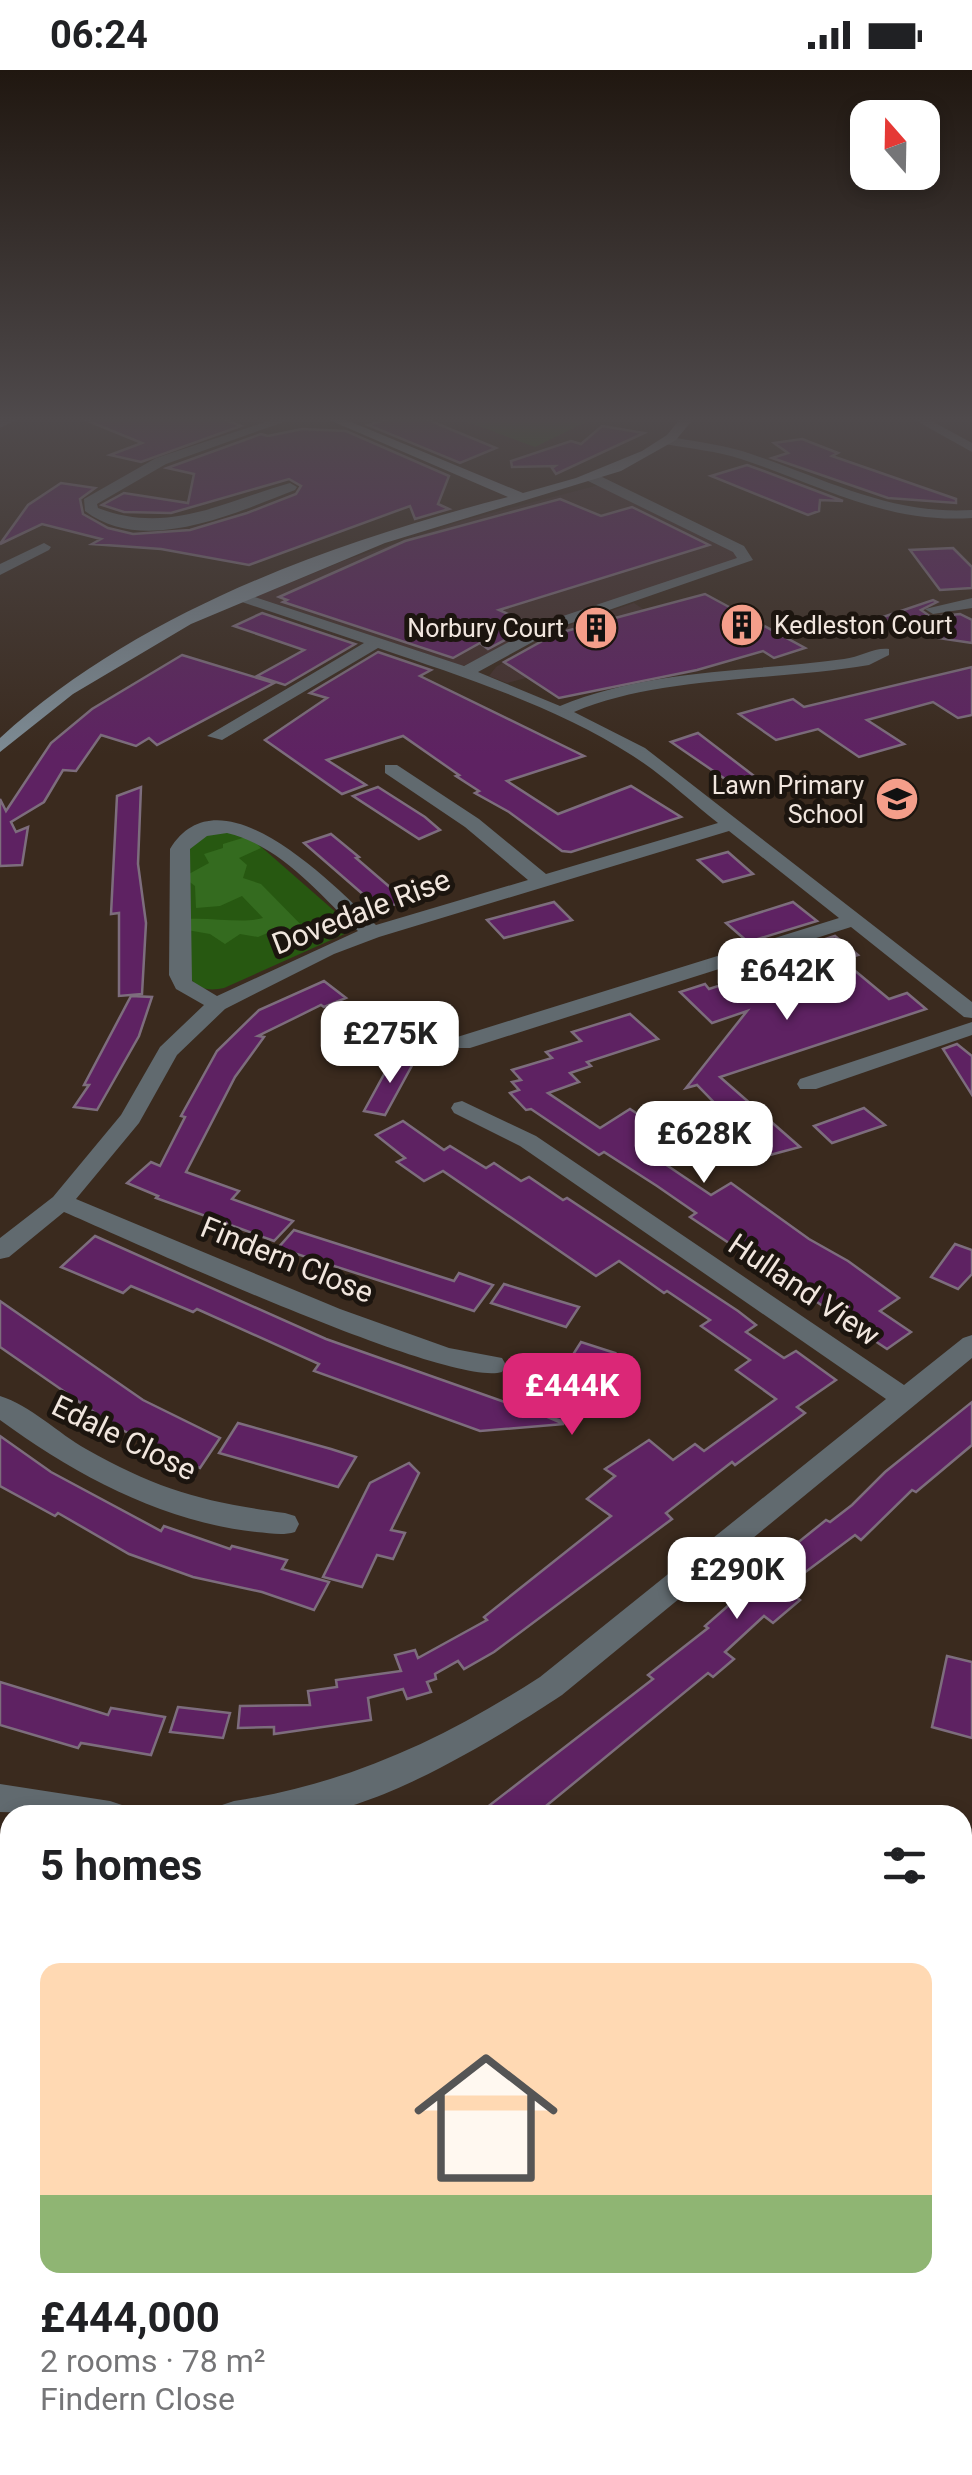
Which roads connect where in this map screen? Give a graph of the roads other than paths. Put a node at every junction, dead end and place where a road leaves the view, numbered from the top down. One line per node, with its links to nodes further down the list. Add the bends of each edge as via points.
1 (410, 531): 5 (street)
2 (704, 531): 10 (street, via 739,548 746,560 544,628)
3 (44, 547): 4 (street)
4 (0, 570)
5 (241, 597): 8 (street); 13 (street, via 96,672)
6 (972, 603): 7 (street)
7 (934, 609)
8 (376, 643): 10 (street); 12 (street)
9 (883, 652): 11 (street, via 846,664 628,690)
10 (465, 672): 11 (street)
11 (560, 712): 16 (street, via 639,752)
12 (216, 736)
13 (0, 747)
14 (391, 769): 18 (street, via 472,823)
15 (184, 813): 17 (street)
16 (733, 824): 18 (street, Dovedale Rise); 19 (street)
17 (205, 830): 20 (street, via 225,826 262,836); 21 (street, via 180,849 179,975 183,985)
18 (542, 882): 20 (street, Dovedale Rise)
19 (856, 919): 22 (street); 24 (street, via 501,1041)
20 (372, 934): 21 (street, Dovedale Rise)
21 (218, 1004): 27 (street, Dovedale Rise, via 168,1052 132,1118)
22 (972, 1012)
23 (972, 1028): 25 (street)
24 (462, 1043)
25 (808, 1084)
26 (462, 1108): 31 (street, Hulland View, via 528,1141)
27 (61, 1202): 28 (street, Dovedale Rise); 30 (street, Findern Close, via 331,1315 446,1357)
28 (0, 1251)
29 (972, 1344): 31 (street)
30 (493, 1365)
31 (906, 1399): 36 (street, via 551,1686 423,1763)
32 (0, 1406): 33 (street, Edale Close, via 142,1490 210,1514)
33 (284, 1524)
34 (0, 1798): 35 (street)
35 (45, 1805)
36 (328, 1805)

